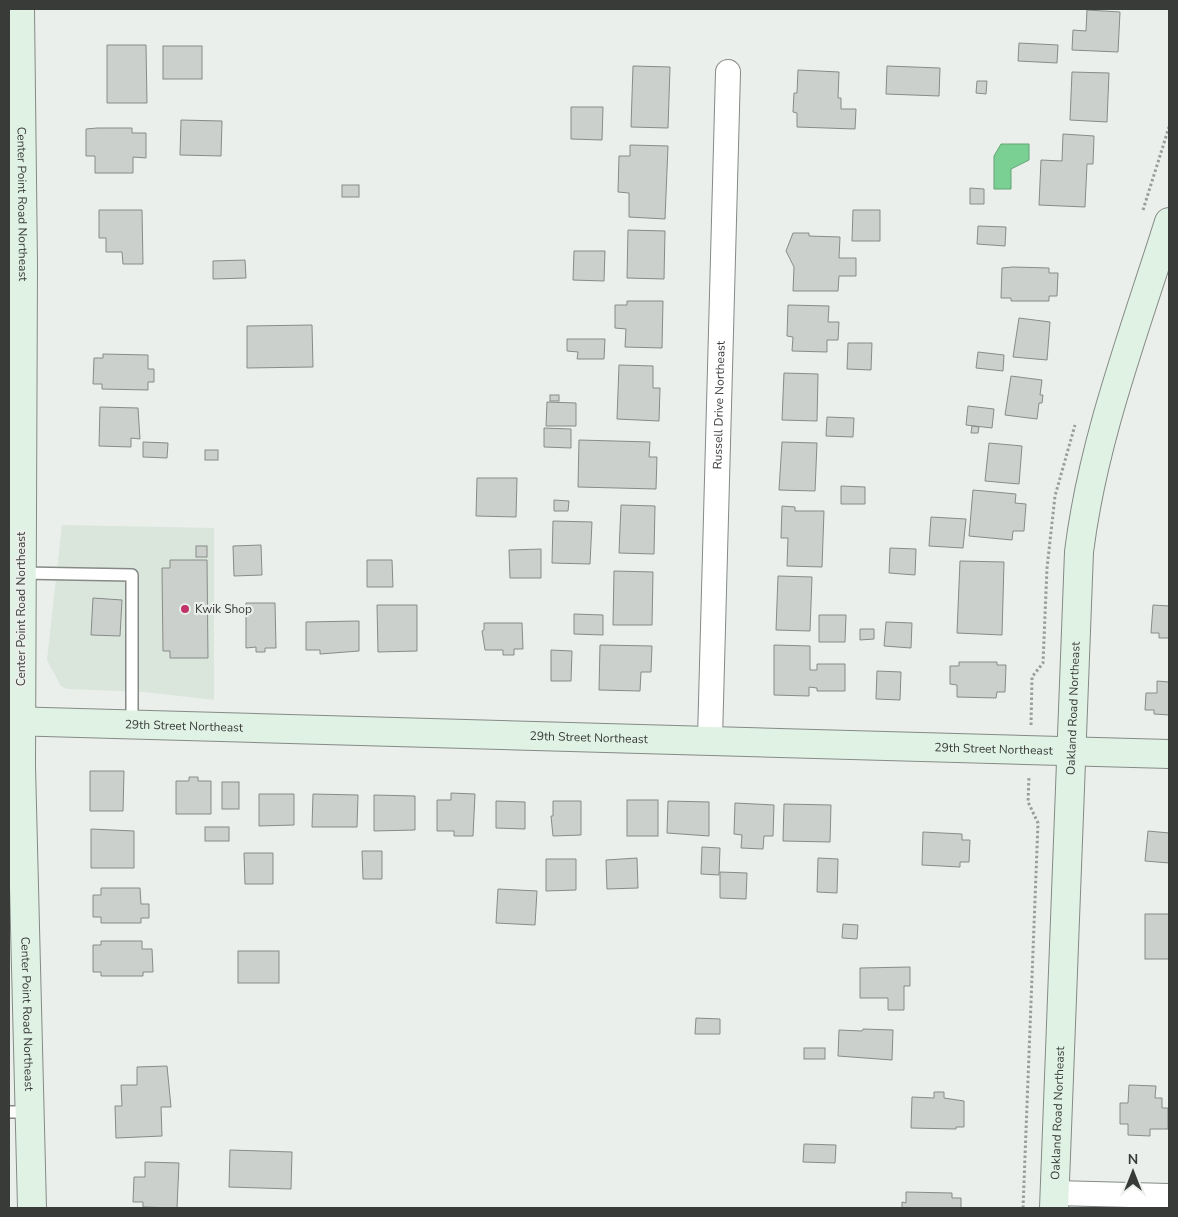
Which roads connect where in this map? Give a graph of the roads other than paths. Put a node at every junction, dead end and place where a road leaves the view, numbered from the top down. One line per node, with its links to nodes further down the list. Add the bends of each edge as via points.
1 (17, 25): 3 (main road, Center Point Road Northeast)
2 (728, 72): 9 (street, Russell Drive Northeast)
3 (15, 94): 5 (main road, Center Point Road Northeast, via 23,274)
4 (1169, 222): 10 (main road, Oakland Road Northeast, via 1108,416 1085,504 1077,572)
5 (15, 427): 6 (main road, Center Point Road Northeast)
6 (21, 573): 7 (main road, Center Point Road Northeast); 8 (lane, via 132,574)
7 (15, 721): 8 (main road, 29th Street Northeast); 12 (main road, Center Point Road Northeast, via 25,986)
8 (132, 723): 9 (main road, 29th Street Northeast)
9 (710, 739): 10 (main road, 29th Street Northeast)
10 (1071, 752): 11 (main road, 29th Street Northeast); 14 (main road, Oakland Road Northeast)
11 (1169, 754)
12 (20, 1112): 15 (main road, Center Point Road Northeast)
13 (1169, 1196): 14 (street)
14 (1054, 1201)
15 (32, 1208)

